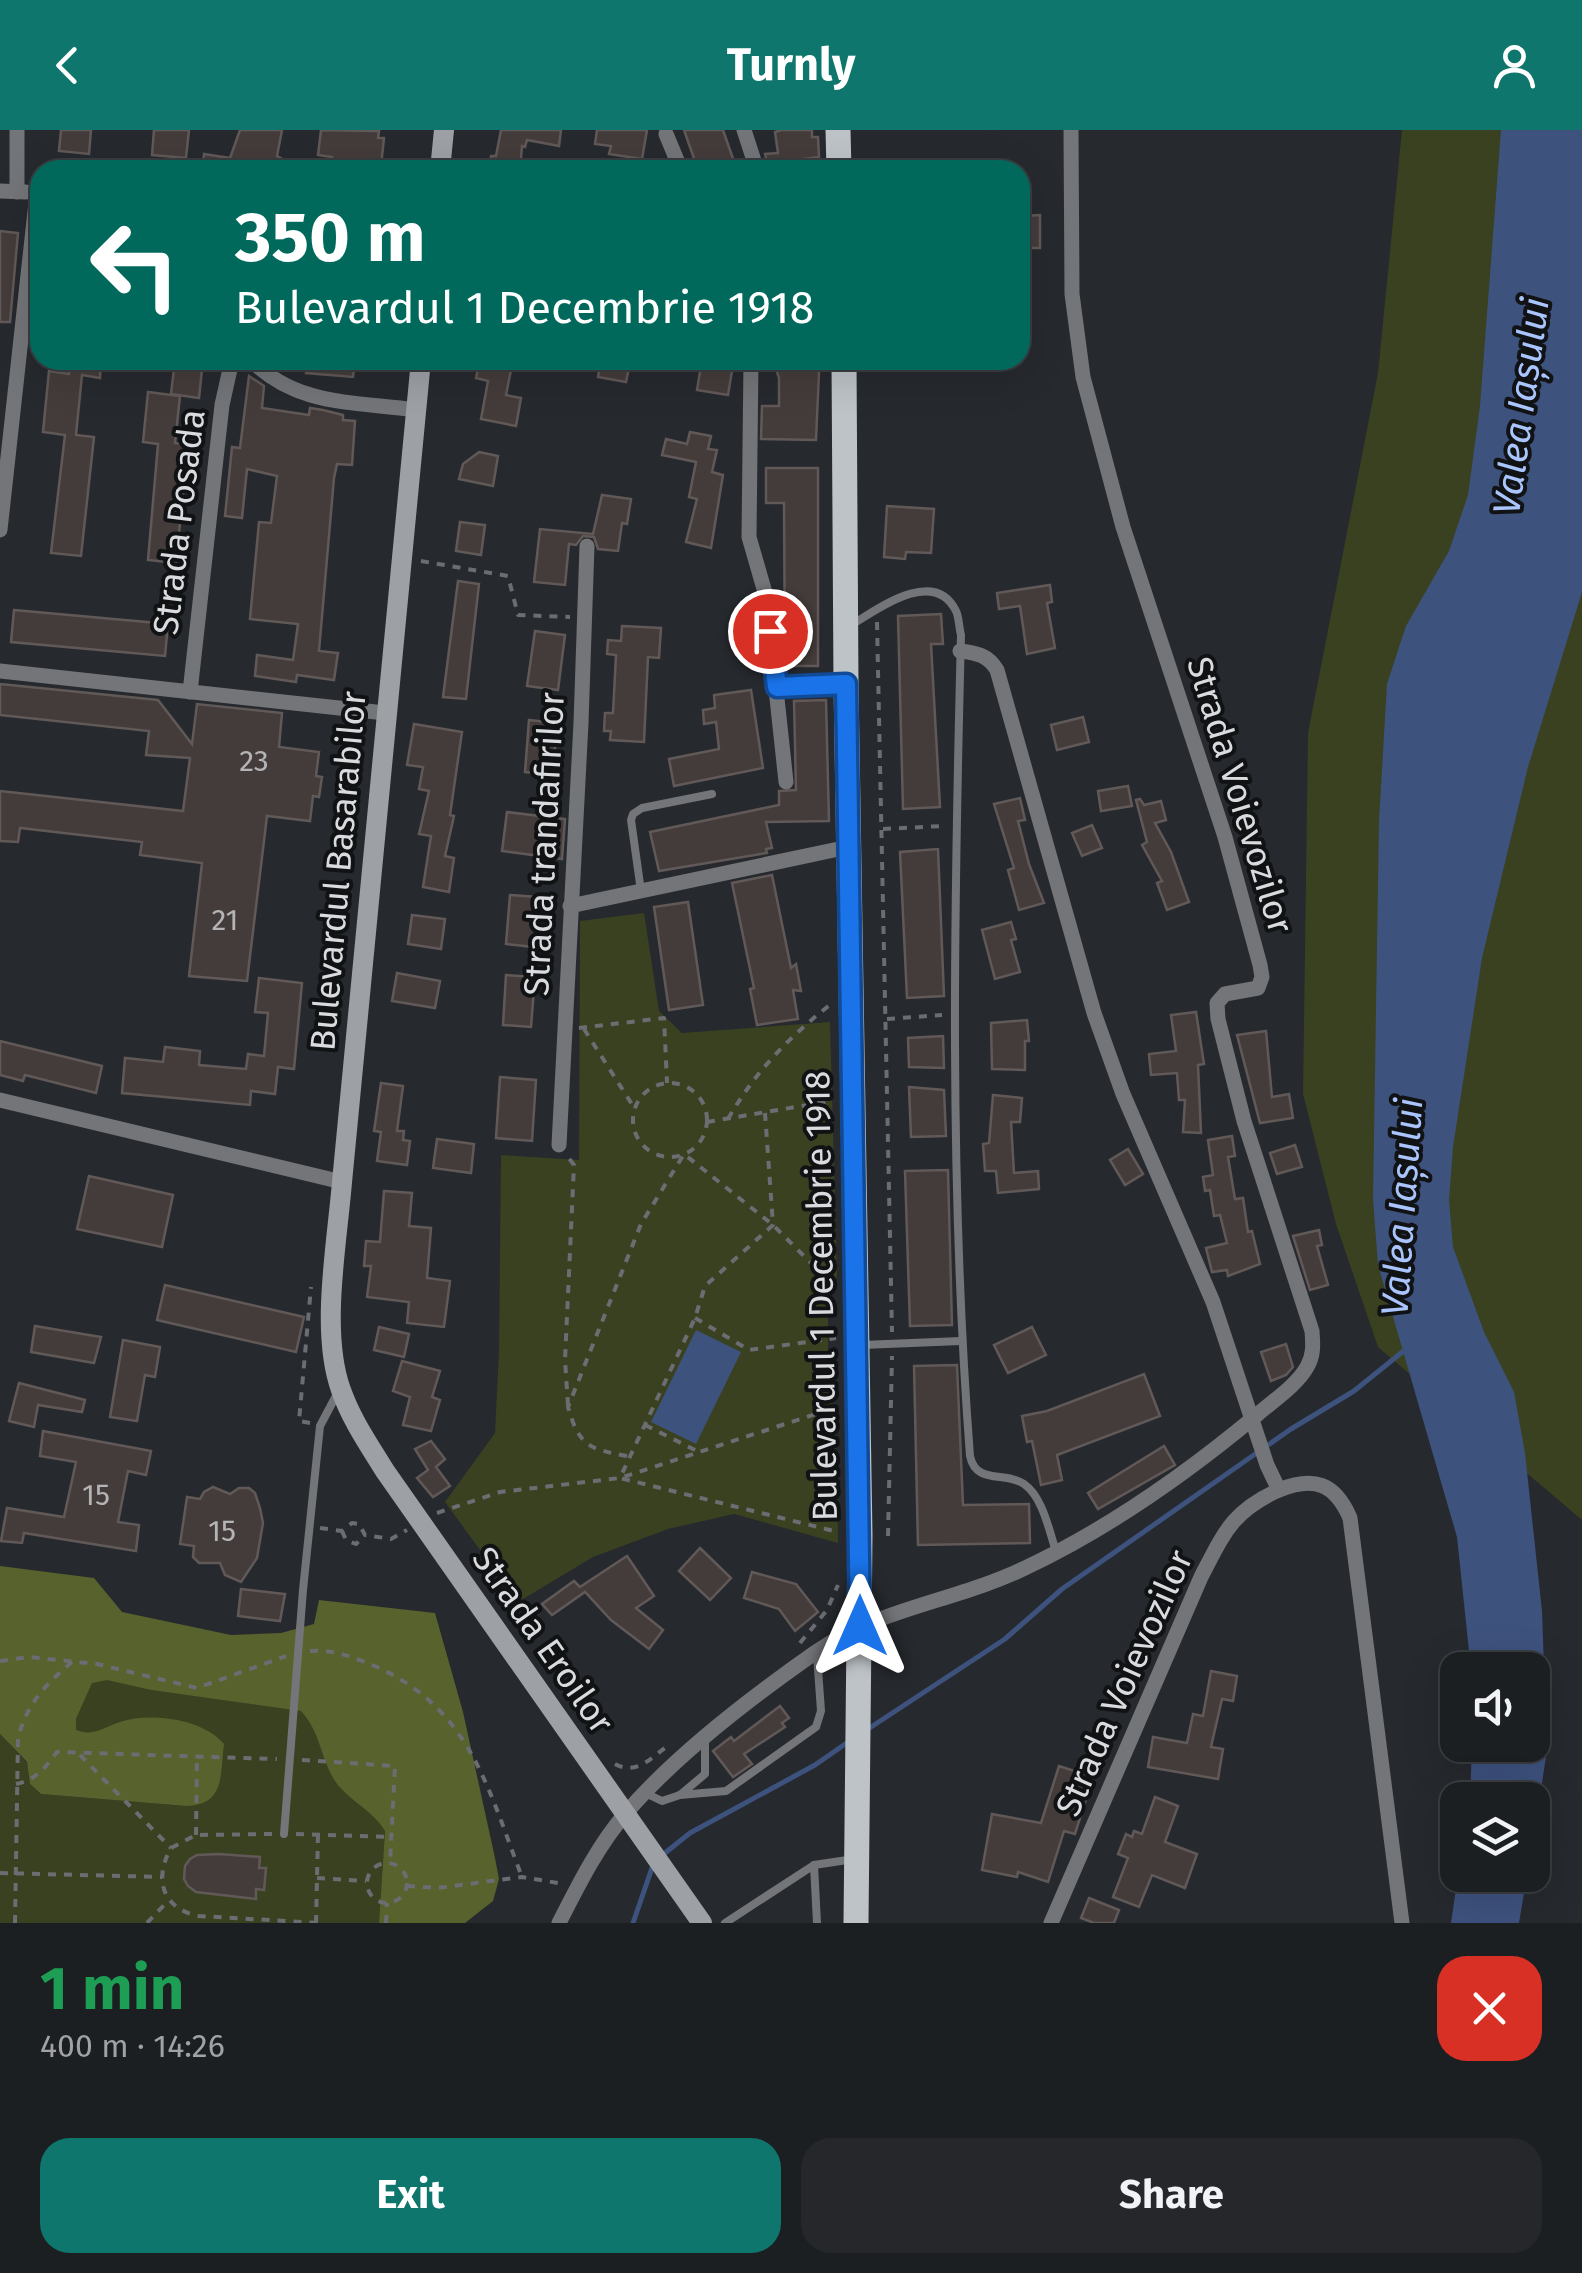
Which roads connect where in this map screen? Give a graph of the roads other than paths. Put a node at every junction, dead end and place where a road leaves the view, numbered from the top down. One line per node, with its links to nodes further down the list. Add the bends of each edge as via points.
1 (17, 130): 11 (street)
2 (444, 130): 7 (main road)
3 (744, 130): 9 (street)
4 (838, 130): 10 (main road)
5 (1071, 130): 39 (street, Strada Voievozilor, via 1072,294 1082,376 1262,977 1258,988 1218,999 1218,1019 1313,1344 1306,1369)
6 (666, 134): 8 (street)
7 (441, 160)
8 (676, 160)
9 (753, 160)
10 (839, 160)
11 (8, 191)
12 (30, 264): 19 (street)
13 (230, 370): 26 (street, Strada Posada)
14 (262, 370): 18 (street, via 301,395)
15 (420, 370): 18 (main road, Bulevardul Basarabilor)
16 (751, 370): 25 (street, via 749,537 766,596)
17 (840, 370): 21 (main road, Bulevardul 1 Decembrie 1918)
18 (416, 410): 27 (main road, Bulevardul Basarabilor)
19 (0, 530)
20 (587, 546): 32 (street, Strada trandafirilor)
21 (846, 628): 22 (lane, via 906,593 924,591 956,610); 24 (main road, Bulevardul 1 Decembrie 1918)
22 (960, 651): 36 (lane, via 953,1015); 39 (street, via 979,653 997,670 1094,1013)
23 (0, 671): 26 (street)
24 (846, 684): 25 (street); 30 (main road, Bulevardul 1 Decembrie 1918)
25 (777, 687): 28 (street)
26 (190, 692): 27 (street)
27 (385, 713): 35 (main road, Bulevardul Basarabilor)
28 (786, 782)
29 (712, 794): 31 (lane, via 633,814)
30 (848, 847): 31 (street); 37 (main road, Bulevardul 1 Decembrie 1918)
31 (641, 892): 32 (street)
32 (570, 906): 34 (street, Strada trandafirilor)
33 (0, 1100): 35 (street)
34 (559, 1146)
35 (342, 1182): 38 (main road, Bulevardul Basarabilor, via 332,1341)
36 (961, 1341): 37 (lane); 41 (lane, via 972,1466 1017,1480 1034,1494)
37 (847, 1342): 42 (main road, Bulevardul 1 Decembrie 1918)
38 (340, 1389): 47 (main road, Strada Eroilor, via 385,1471); 48 (lane, via 320,1426)
39 (1254, 1418): 40 (street); 41 (street, Strada Voievozilor, via 1168,1484)
40 (1279, 1490): 56 (street, Strada Voievozilor, via 1243,1510 1201,1577); 57 (street, via 1300,1482 1330,1489 1350,1518)
41 (1056, 1551): 42 (street, Strada Voievozilor, via 986,1584)
42 (860, 1626): 43 (street, Strada Voievozilor); 49 (main road, Bulevardul 1 Decembrie 1918)
43 (816, 1652): 44 (street, Strada Voievozilor); 46 (lane, via 822,1711 816,1727 726,1791)
44 (705, 1738): 45 (street, Strada Voievozilor); 46 (lane, via 706,1774)
45 (645, 1794): 46 (lane, via 662,1801); 47 (street, Strada Voievozilor)
46 (680, 1795)
47 (626, 1814): 51 (main road, Strada Eroilor); 53 (street, Strada Voievozilor)
48 (284, 1834)
49 (857, 1859): 50 (lane); 55 (main road, Bulevardul 1 Decembrie 1918)
50 (814, 1864): 52 (lane); 54 (lane)
51 (695, 1914)
52 (815, 1922)
53 (559, 1923)
54 (725, 1923)
55 (856, 1923)
56 (1052, 1923)
57 (1402, 1923)

